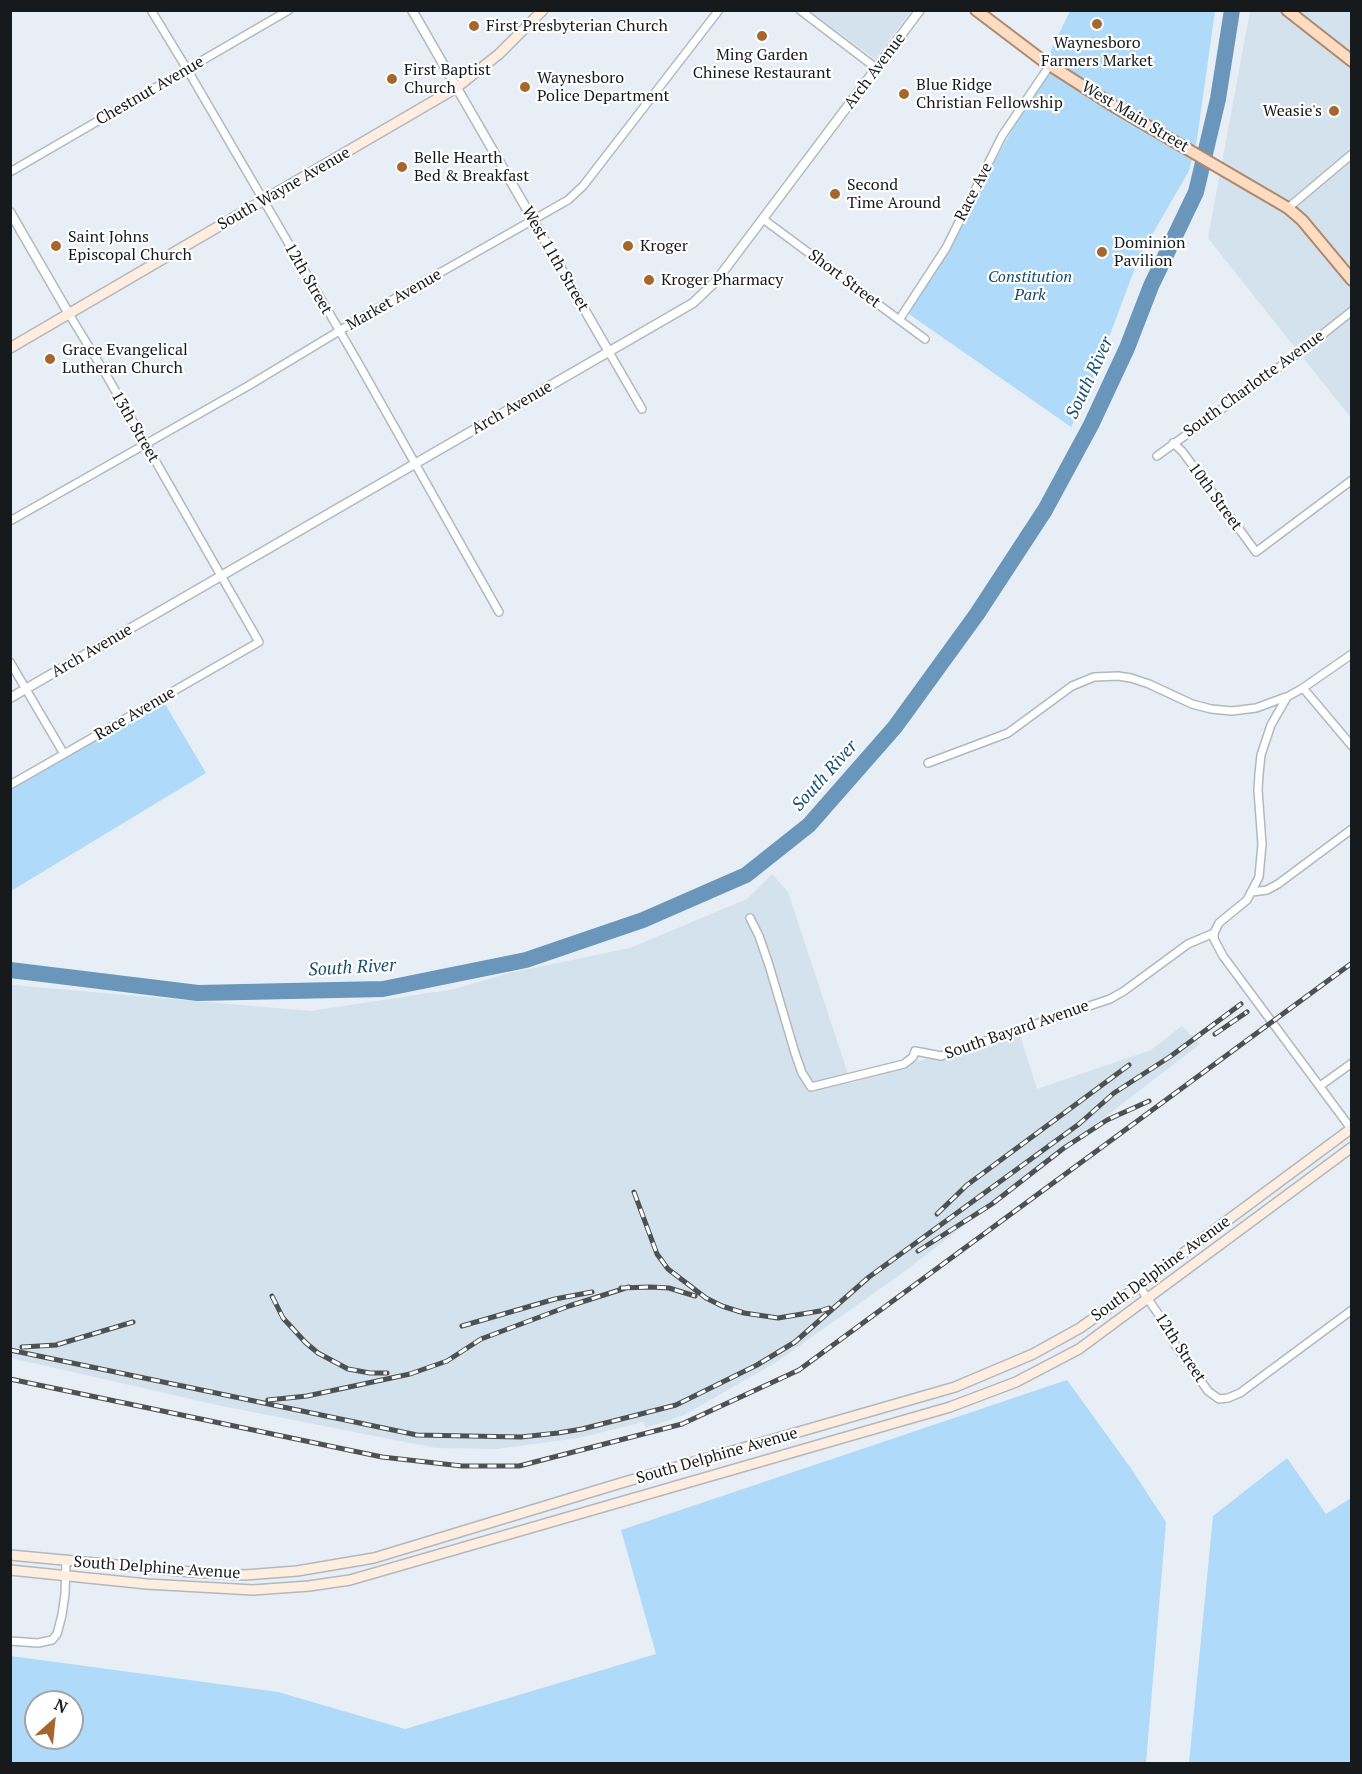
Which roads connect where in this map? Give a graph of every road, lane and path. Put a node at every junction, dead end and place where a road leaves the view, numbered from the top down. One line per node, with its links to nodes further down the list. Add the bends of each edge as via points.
1 (151, 10): 13 (street, 12th Street)
2 (289, 10): 13 (street, Chestnut Avenue)
3 (412, 10): 14 (street, West 11th Street)
4 (543, 10): 14 (main road, South Wayne Avenue, via 499,54)
5 (719, 10): 21 (street, Market Avenue, via 583,186)
6 (800, 10): 12 (street)
7 (920, 10): 12 (street, Arch Avenue)
8 (976, 10): 11 (main road, West Main Street)
9 (1287, 10): 10 (main road)
10 (1352, 61)
11 (1050, 65): 18 (main road, West Main Street); 25 (street, Race Ave, via 1002,136 946,248)
12 (876, 68): 20 (street, Arch Avenue)
13 (187, 69): 16 (street, Chestnut Avenue); 17 (street, 12th Street)
14 (456, 88): 17 (main road, South Wayne Avenue); 21 (street, West 11th Street)
15 (1352, 154): 18 (street)
16 (10, 172)
17 (263, 201): 24 (main road, South Wayne Avenue); 26 (street, 12th Street)
18 (1288, 207): 22 (main road, West Main Street)
19 (10, 212): 24 (street, 13th Street)
20 (764, 219): 25 (street, Short Street); 29 (street, Arch Avenue, via 706,292)
21 (533, 221): 26 (street, Market Avenue); 29 (street, West 11th Street)
22 (1352, 280)
23 (1352, 311): 31 (street, South Charlotte Avenue)
24 (69, 314): 28 (main road, South Wayne Avenue); 32 (street, 13th Street)
25 (899, 320): 27 (street, Short Street)
26 (339, 332): 32 (street, Market Avenue); 34 (street, 12th Street)
27 (925, 339)
28 (10, 348)
29 (609, 352): 30 (street); 34 (street, Arch Avenue)
30 (642, 409)
31 (1173, 443): 33 (street, South Charlotte Avenue); 35 (street, 10th Street, via 1256,552)
32 (145, 444): 36 (street, Market Avenue); 37 (street, 13th Street)
33 (1157, 456)
34 (415, 464): 37 (street, Arch Avenue); 38 (street, 12th Street)
35 (1352, 480)
36 (10, 521)
37 (221, 577): 39 (street, 13th Street); 43 (street, Arch Avenue)
38 (499, 612)
39 (259, 642): 47 (street, Race Avenue)
40 (1352, 654): 42 (street)
41 (10, 662): 43 (street)
42 (1303, 688): 44 (street); 46 (street)
43 (26, 689): 45 (street, Arch Avenue); 47 (street)
44 (1287, 697): 48 (street, via 1256,708 1211,709 1131,678 1094,676 1072,686 1008,734); 51 (street, via 1271,725 1262,755 1258,790 1262,860)
45 (10, 698)
46 (1352, 746)
47 (64, 754): 49 (street, Race Avenue)
48 (928, 763)
49 (10, 785)
50 (1352, 829): 51 (street, South Bayard Avenue, via 1278,884)
51 (1252, 892): 53 (street, South Bayard Avenue, via 1219,923)
52 (750, 918): 53 (street, South Bayard Avenue, via 769,965 802,1073 811,1087 904,1064 915,1051 941,1056 1110,999 1188,944)
53 (1214, 933): 55 (street, via 1223,956)
54 (1352, 1063): 55 (street)
55 (1320, 1086): 56 (street)
56 (1351, 1129): 58 (main road, South Delphine Avenue)
57 (1352, 1147): 59 (main road, South Delphine Avenue)
58 (1140, 1286): 59 (street, 12th Street); 62 (main road, South Delphine Avenue, via 1080,1328 1033,1354 955,1387 374,1558 245,1575)
59 (1148, 1299): 60 (street, 12th Street, via 1208,1391 1219,1399 1240,1393); 64 (main road, South Delphine Avenue, via 1059,1360 1016,1382 950,1407 350,1580 253,1590)
60 (1352, 1310)
61 (10, 1555): 62 (main road, South Delphine Avenue)
62 (66, 1561): 64 (street)
63 (10, 1570): 64 (main road, South Delphine Avenue)
64 (66, 1576): 65 (street, via 62,1615 52,1640)
65 (10, 1641)

